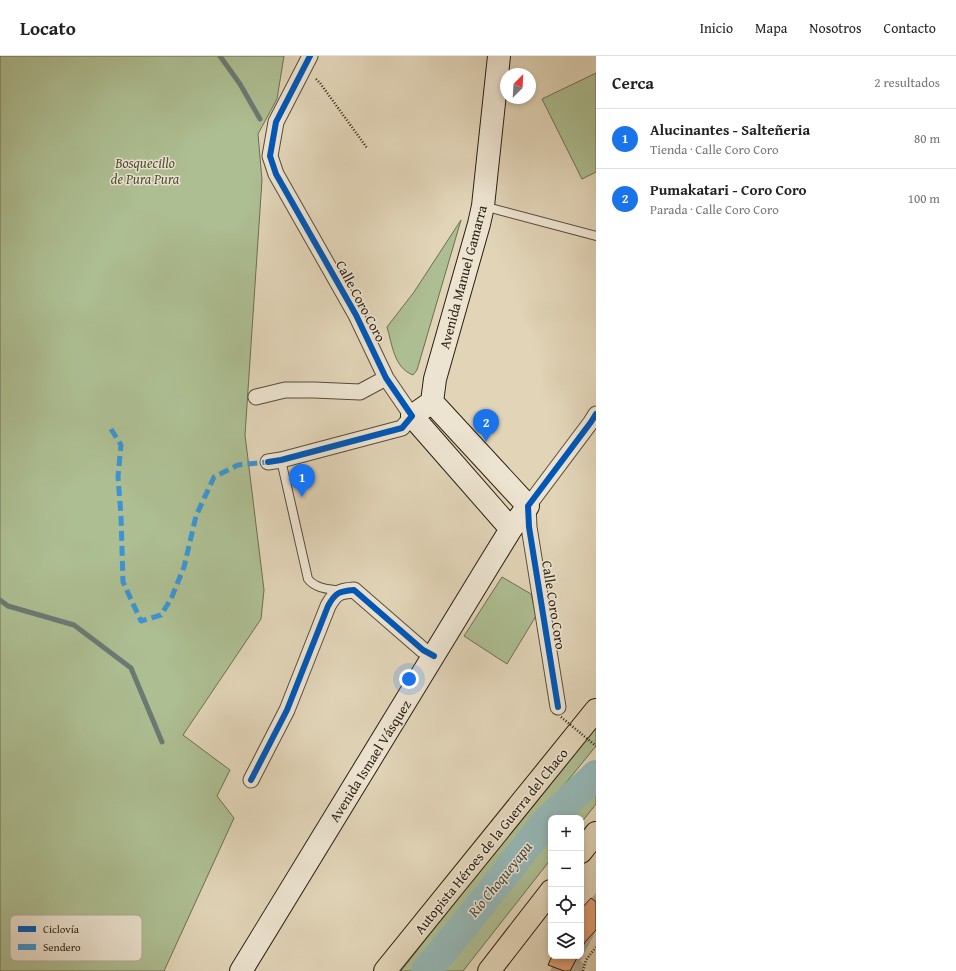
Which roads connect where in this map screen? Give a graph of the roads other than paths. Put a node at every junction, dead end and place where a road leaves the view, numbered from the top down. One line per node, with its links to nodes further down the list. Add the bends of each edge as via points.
1 (499, 56): 3 (main road, Avenida Manuel Gamarra)
2 (307, 62): 5 (street, Calle Coro Coro, via 276,122 270,156 276,174 356,315)
3 (483, 206): 4 (lane); 7 (main road, Avenida Manuel Gamarra, via 435,379)
4 (596, 236)
5 (386, 378): 6 (street, via 360,392 285,390); 9 (street, Calle Coro Coro)
6 (256, 397)
7 (432, 402): 9 (main road); 11 (main road)
8 (596, 414): 11 (street, Avenida Ismael Vásquez)
9 (412, 416): 10 (street, via 402,428); 12 (main road, Calle Coro Coro)
10 (275, 461): 13 (lane, via 308,579 317,587)
11 (528, 506): 12 (main road, Avenida Ismael Vásquez); 16 (street, Calle Coro Coro, via 529,527)
12 (512, 529): 14 (main road, Avenida Ismael Vásquez)
13 (342, 591): 14 (street, via 354,590 423,650); 17 (street, via 333,597 328,606 287,710)
14 (434, 656): 21 (main road, Avenida Ismael Vásquez)
15 (596, 710): 22 (highway, Autopista Héroes de la Guerra del Chaco)
16 (560, 712)
17 (251, 780)
18 (596, 833): 19 (highway)
19 (582, 851)
20 (548, 895): 23 (highway)
21 (241, 971)
22 (385, 971)
23 (489, 971)

